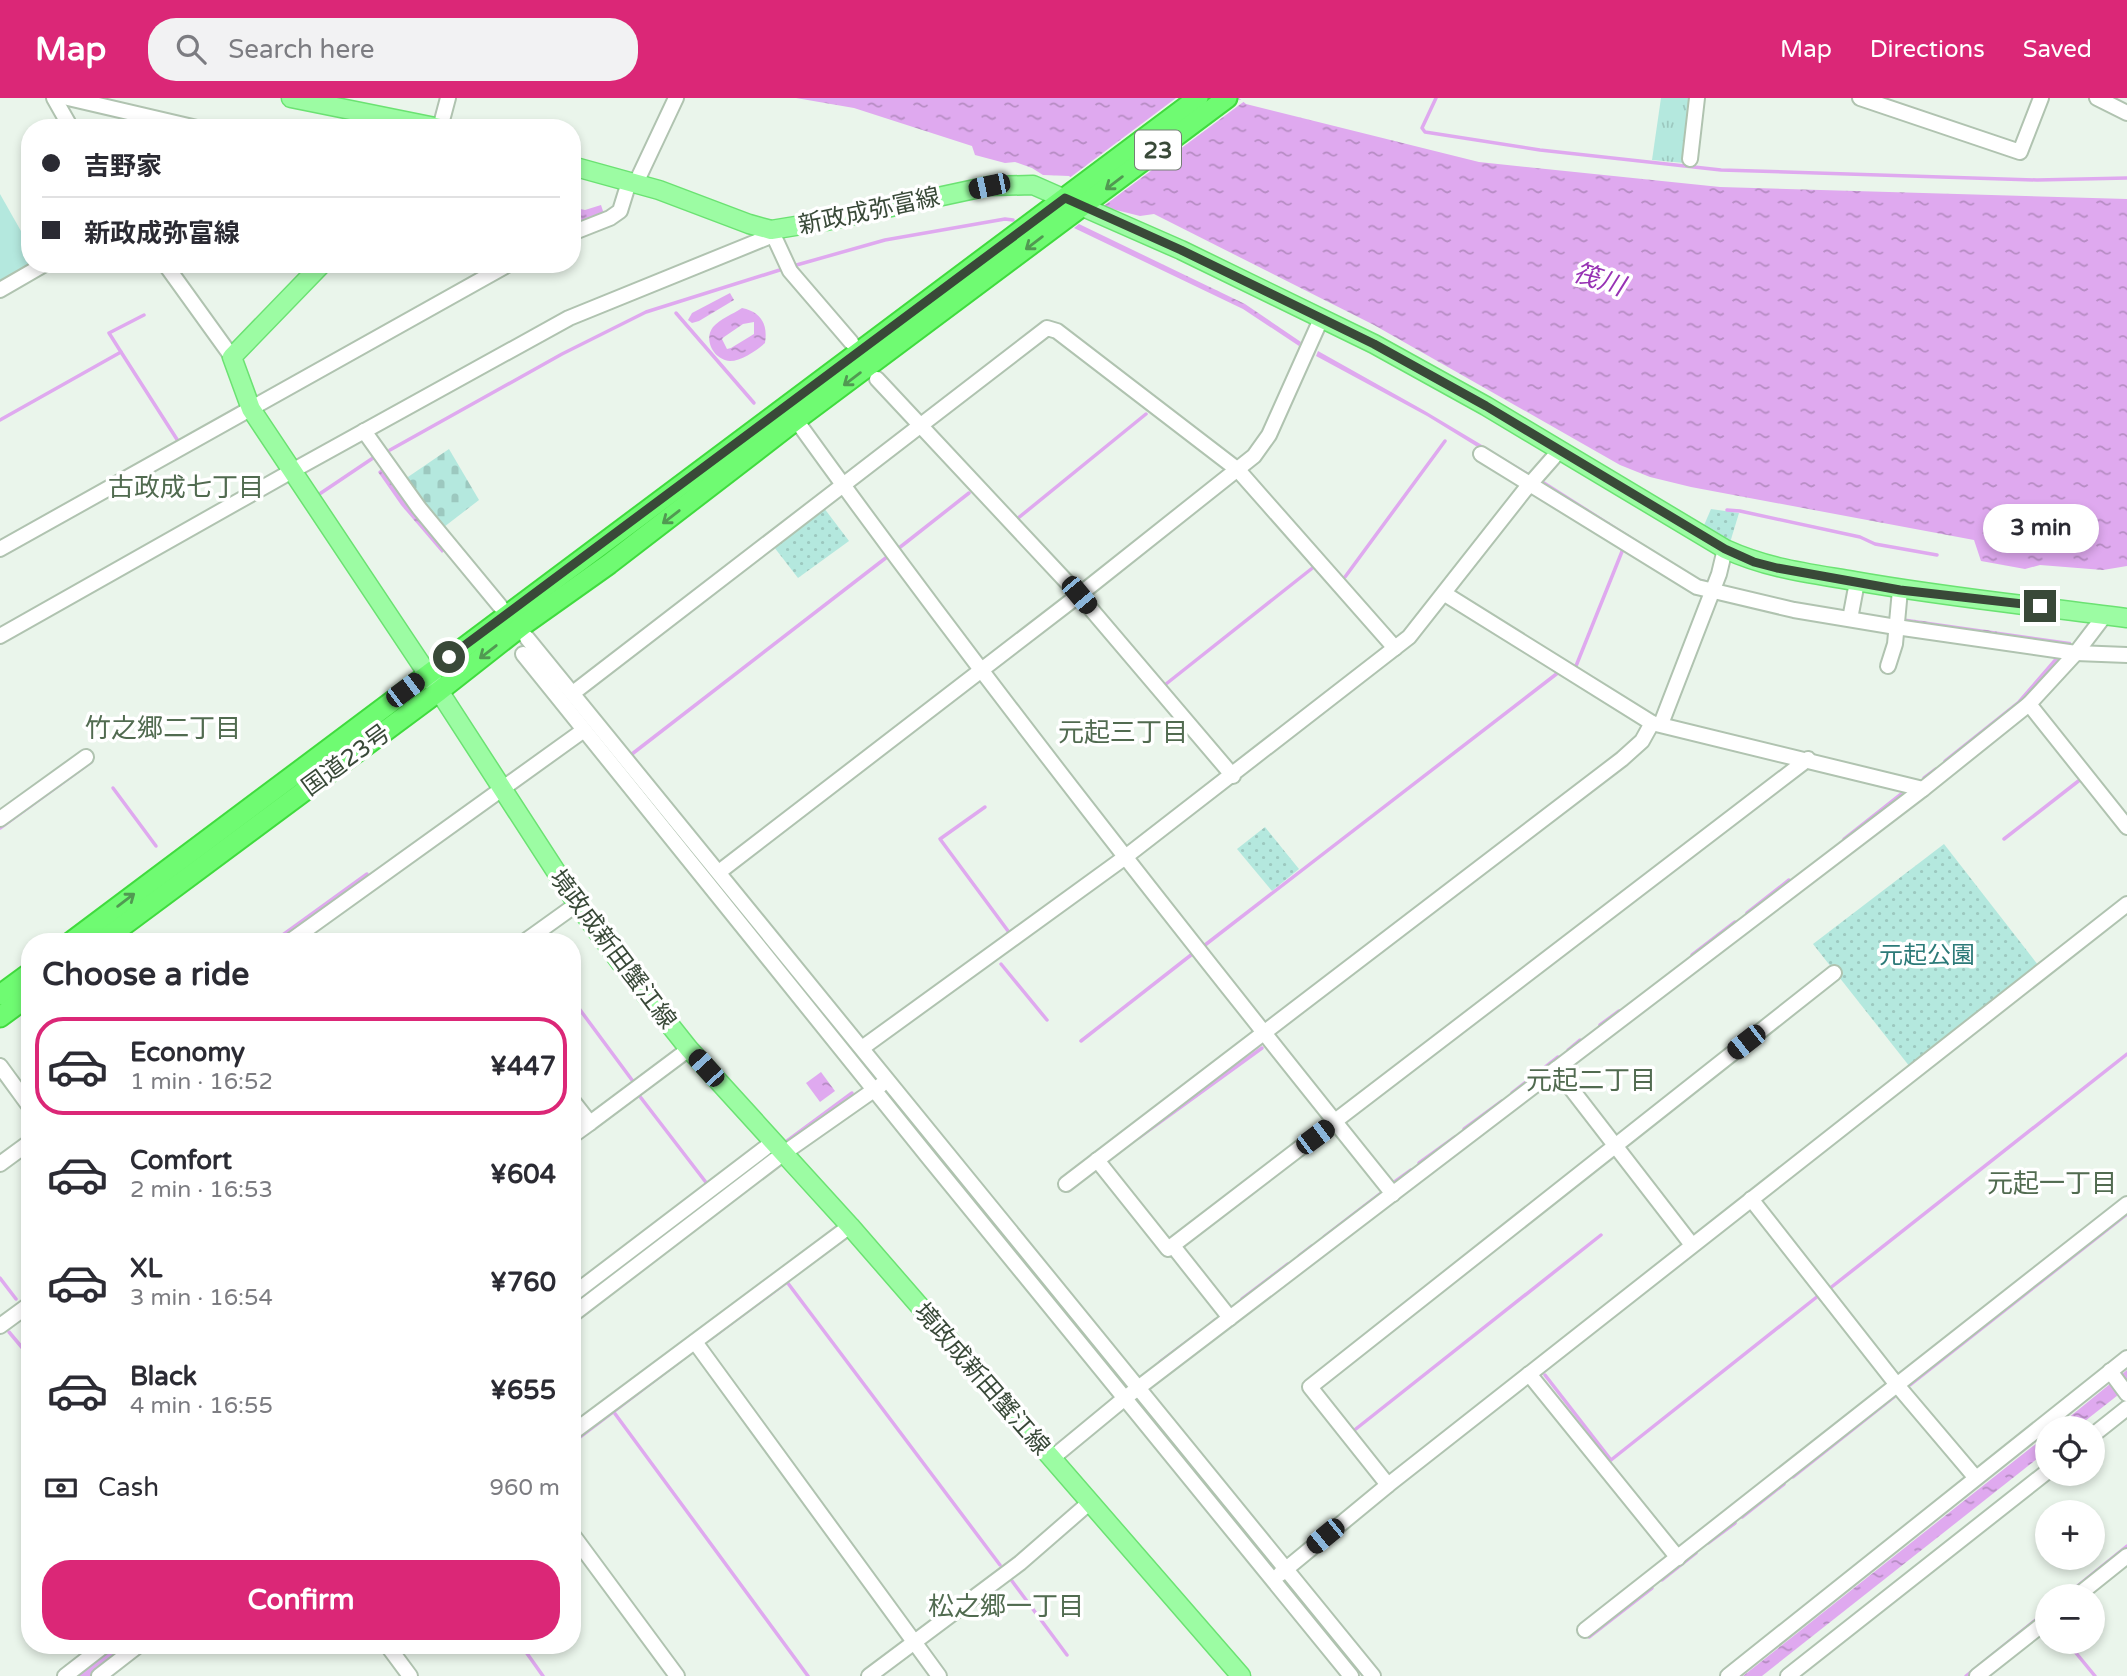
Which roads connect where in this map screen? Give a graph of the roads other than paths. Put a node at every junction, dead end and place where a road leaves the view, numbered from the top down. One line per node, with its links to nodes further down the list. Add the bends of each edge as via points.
1 (54, 98): 13 (street)
2 (68, 98): 14 (street)
3 (291, 98): 15 (main road)
4 (448, 98): 16 (street)
5 (676, 98): 19 (street)
6 (1198, 98): 20 (highway, 国道23号 / 23)
7 (1227, 98): 20 (highway, 国道23号 / 23, one-way to 20)
8 (1697, 98): 17 (street)
9 (1860, 98): 10 (street, via 2020,152)
10 (2041, 98)
11 (2097, 98): 12 (street)
12 (2127, 113)
13 (66, 119)
14 (158, 119)
15 (395, 119)
16 (442, 119)
17 (1689, 159)
18 (581, 169): 19 (main road, 新政成弥富線)
19 (632, 183): 21 (street, via 620,211); 22 (main road, 新政成弥富線)
20 (1077, 200): 22 (main road, 新政成弥富線, via 1033,185 989,186); 28 (main road, 新政成弥富線); 33 (highway, 国道23号 / 23, one-way to 33); 62 (highway, 国道23号 / 23)
21 (581, 229)
22 (771, 230): 29 (street, via 788,267); 35 (street, via 766,238 569,318)
23 (29, 273): 27 (street)
24 (171, 273): 30 (street)
25 (312, 273): 30 (main road)
26 (493, 273): 32 (street)
27 (0, 290)
28 (1321, 319): 36 (main road, 新政成弥富線); 38 (street, via 1269,435)
29 (851, 342)
30 (232, 357): 32 (main road, 境政成新田蟹江線)
31 (877, 379): 34 (street)
32 (251, 409): 39 (main road, 境政成新田蟹江線); 42 (street)
33 (796, 420): 41 (street); 63 (highway, 国道23号 / 23, one-way to 63)
34 (919, 427): 38 (street, via 1047,328 1057,331); 41 (street); 48 (street)
35 (364, 431): 39 (street); 49 (street, via 419,508)
36 (1560, 450): 40 (street); 43 (main road, 新政成弥富線)
37 (1481, 454): 40 (street)
38 (1238, 470): 48 (street); 56 (street)
39 (292, 471): 54 (street); 62 (main road, 境政成新田蟹江線)
40 (1531, 484): 46 (street, via 1697,587); 47 (street)
41 (843, 485): 61 (street); 64 (street)
42 (0, 548)
43 (1725, 549): 44 (main road, 新政成弥富線, via 1777,568); 46 (street)
44 (1857, 582): 45 (main road, 新政成弥富線); 52 (street)
45 (1900, 590): 50 (main road, 新政成弥富線); 53 (street)
46 (1712, 591): 52 (street); 66 (street)
47 (1445, 594): 56 (street, via 1418,630); 66 (street)
48 (1079, 595): 61 (street); 70 (street)
49 (500, 606)
50 (2105, 615): 51 (main road, 新政成弥富線); 57 (street)
51 (2127, 618)
52 (1850, 619): 53 (street)
53 (1896, 626): 57 (street); 60 (street)
54 (0, 635)
55 (527, 638): 64 (street)
56 (1395, 648): 70 (street)
57 (2076, 653): 59 (street); 65 (street)
58 (523, 654): 67 (street)
59 (2127, 655)
60 (1888, 666)
61 (981, 671): 75 (street); 76 (street)
62 (427, 674): 63 (main road, 境政成新田蟹江線); 79 (highway, 国道23号 / 23, one-way to 62)
63 (439, 691): 72 (main road, 境政成新田蟹江線); 80 (highway, 国道23号 / 23)
64 (573, 693): 76 (street)
65 (2029, 704): 71 (street); 74 (street)
66 (1656, 723): 69 (street); 88 (street, via 1622,759)
67 (584, 730): 72 (street); 94 (street)
68 (86, 757): 73 (street)
69 (1808, 759): 71 (street); 97 (street)
70 (1233, 776): 75 (street)
71 (1923, 789): 92 (street)
72 (501, 790): 77 (main road, 境政成新田蟹江線); 81 (street)
73 (0, 819)
74 (2127, 827)
75 (1125, 858): 88 (street); 89 (street)
76 (719, 872): 89 (street)
77 (577, 904): 82 (street); 90 (main road, 境政成新田蟹江線)
78 (2127, 904): 107 (street)
79 (83, 933)
80 (113, 933)
81 (302, 933)
82 (537, 933)
83 (1834, 974): 100 (street)
84 (21, 980): 85 (highway)
85 (0, 995)
86 (21, 1002): 87 (highway)
87 (0, 1017)
88 (1264, 1033): 97 (street); 103 (street)
89 (862, 1048): 93 (street)
90 (689, 1049): 98 (street); 101 (main road, 境政成新田蟹江線)
91 (0, 1066): 95 (street)
92 (1556, 1069): 100 (street); 106 (street)
93 (888, 1080): 94 (street); 122 (street)
94 (874, 1090): 101 (street); 124 (street)
95 (21, 1095)
96 (581, 1112): 98 (street)
97 (1335, 1121): 106 (street); 110 (street)
98 (590, 1123): 99 (street)
99 (581, 1130)
100 (1615, 1145): 111 (street); 131 (street, via 1310,1387)
101 (779, 1148): 109 (main road, 境政成新田蟹江線); 112 (street); 113 (street)
102 (21, 1149): 104 (street)
103 (1097, 1160): 105 (street); 110 (street, via 1168,1249)
104 (0, 1164)
105 (1066, 1184)
106 (1393, 1194): 115 (street)
107 (1751, 1199): 111 (street); 121 (street)
108 (2127, 1204): 121 (street)
109 (850, 1226): 117 (street); 128 (main road, 境政成新田蟹江線)
110 (1173, 1245): 115 (street)
111 (1692, 1245): 119 (street)
112 (581, 1289)
113 (581, 1308)
114 (21, 1311): 116 (street)
115 (1230, 1318): 122 (street)
116 (0, 1326)
117 (695, 1342): 126 (street); 141 (street)
118 (2127, 1358): 120 (street)
119 (1529, 1374): 131 (street); 135 (street)
120 (2112, 1374): 123 (street); 129 (street)
121 (1897, 1385): 129 (street); 135 (street)
122 (1138, 1388): 124 (street); 136 (street)
123 (2127, 1394)
124 (1125, 1398): 128 (street); 137 (street)
125 (2127, 1409): 127 (street)
126 (581, 1426)
127 (2105, 1426)
128 (1051, 1459): 132 (main road, 境政成新田蟹江線)
129 (1975, 1477): 154 (street)
130 (2035, 1481): 155 (street)
131 (1388, 1485): 136 (street)
132 (1088, 1503): 141 (street, via 1020,1563); 151 (main road, 境政成新田蟹江線)
133 (581, 1546): 148 (street)
134 (2127, 1556): 138 (street)
135 (1678, 1558): 139 (street)
136 (1286, 1569): 137 (street); 153 (street)
137 (1273, 1580): 152 (street)
138 (2092, 1584)
139 (1585, 1630)
140 (2035, 1630): 156 (street)
141 (914, 1642): 149 (street); 150 (street)
142 (93, 1654): 145 (street)
143 (124, 1654): 146 (street)
144 (394, 1654): 147 (street)
145 (65, 1676)
146 (99, 1676)
147 (410, 1676)
148 (677, 1676)
149 (869, 1676)
150 (939, 1676)
151 (1241, 1676)
152 (1351, 1676)
153 (1373, 1676)
154 (1728, 1676)
155 (1788, 1676)
156 (1977, 1676)

